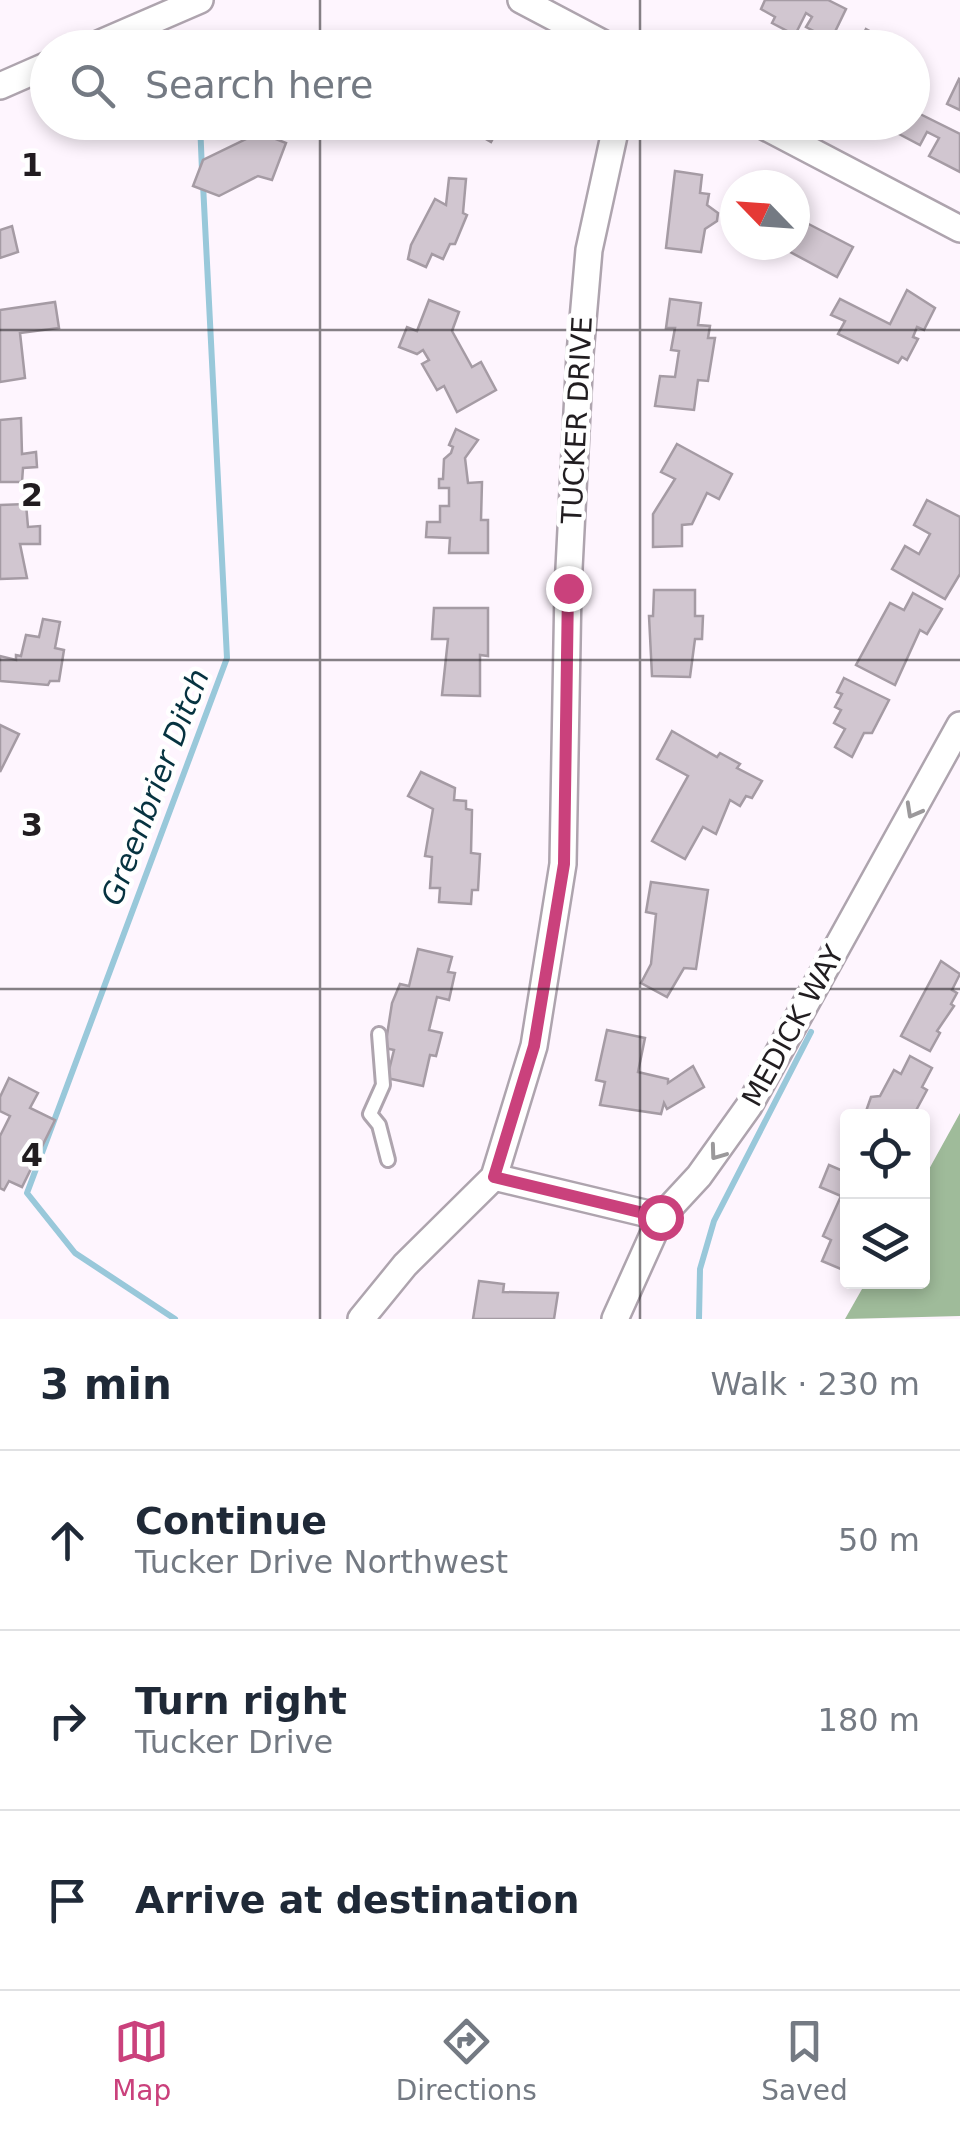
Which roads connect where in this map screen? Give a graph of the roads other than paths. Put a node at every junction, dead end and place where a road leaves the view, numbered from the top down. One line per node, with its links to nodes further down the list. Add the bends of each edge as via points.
1 (200, 0): 3 (street)
2 (520, 0): 4 (street)
3 (130, 30)
4 (578, 30)
5 (30, 73): 6 (street)
6 (0, 86)
7 (613, 140): 13 (street, TUCKER DRIVE, via 589,250 580,354 564,864 534,1046)
8 (790, 140): 9 (street)
9 (960, 229)
10 (960, 725): 14 (street, MEDICK WAY, one-way to 14, via 749,1106)
11 (378, 1034): 12 (lane, via 383,1085 370,1114)
12 (388, 1160)
13 (494, 1177): 14 (street); 15 (street, TUCKER DRIVE)
14 (660, 1217): 16 (street, MEDICK WAY)
15 (361, 1319)
16 (616, 1319)

